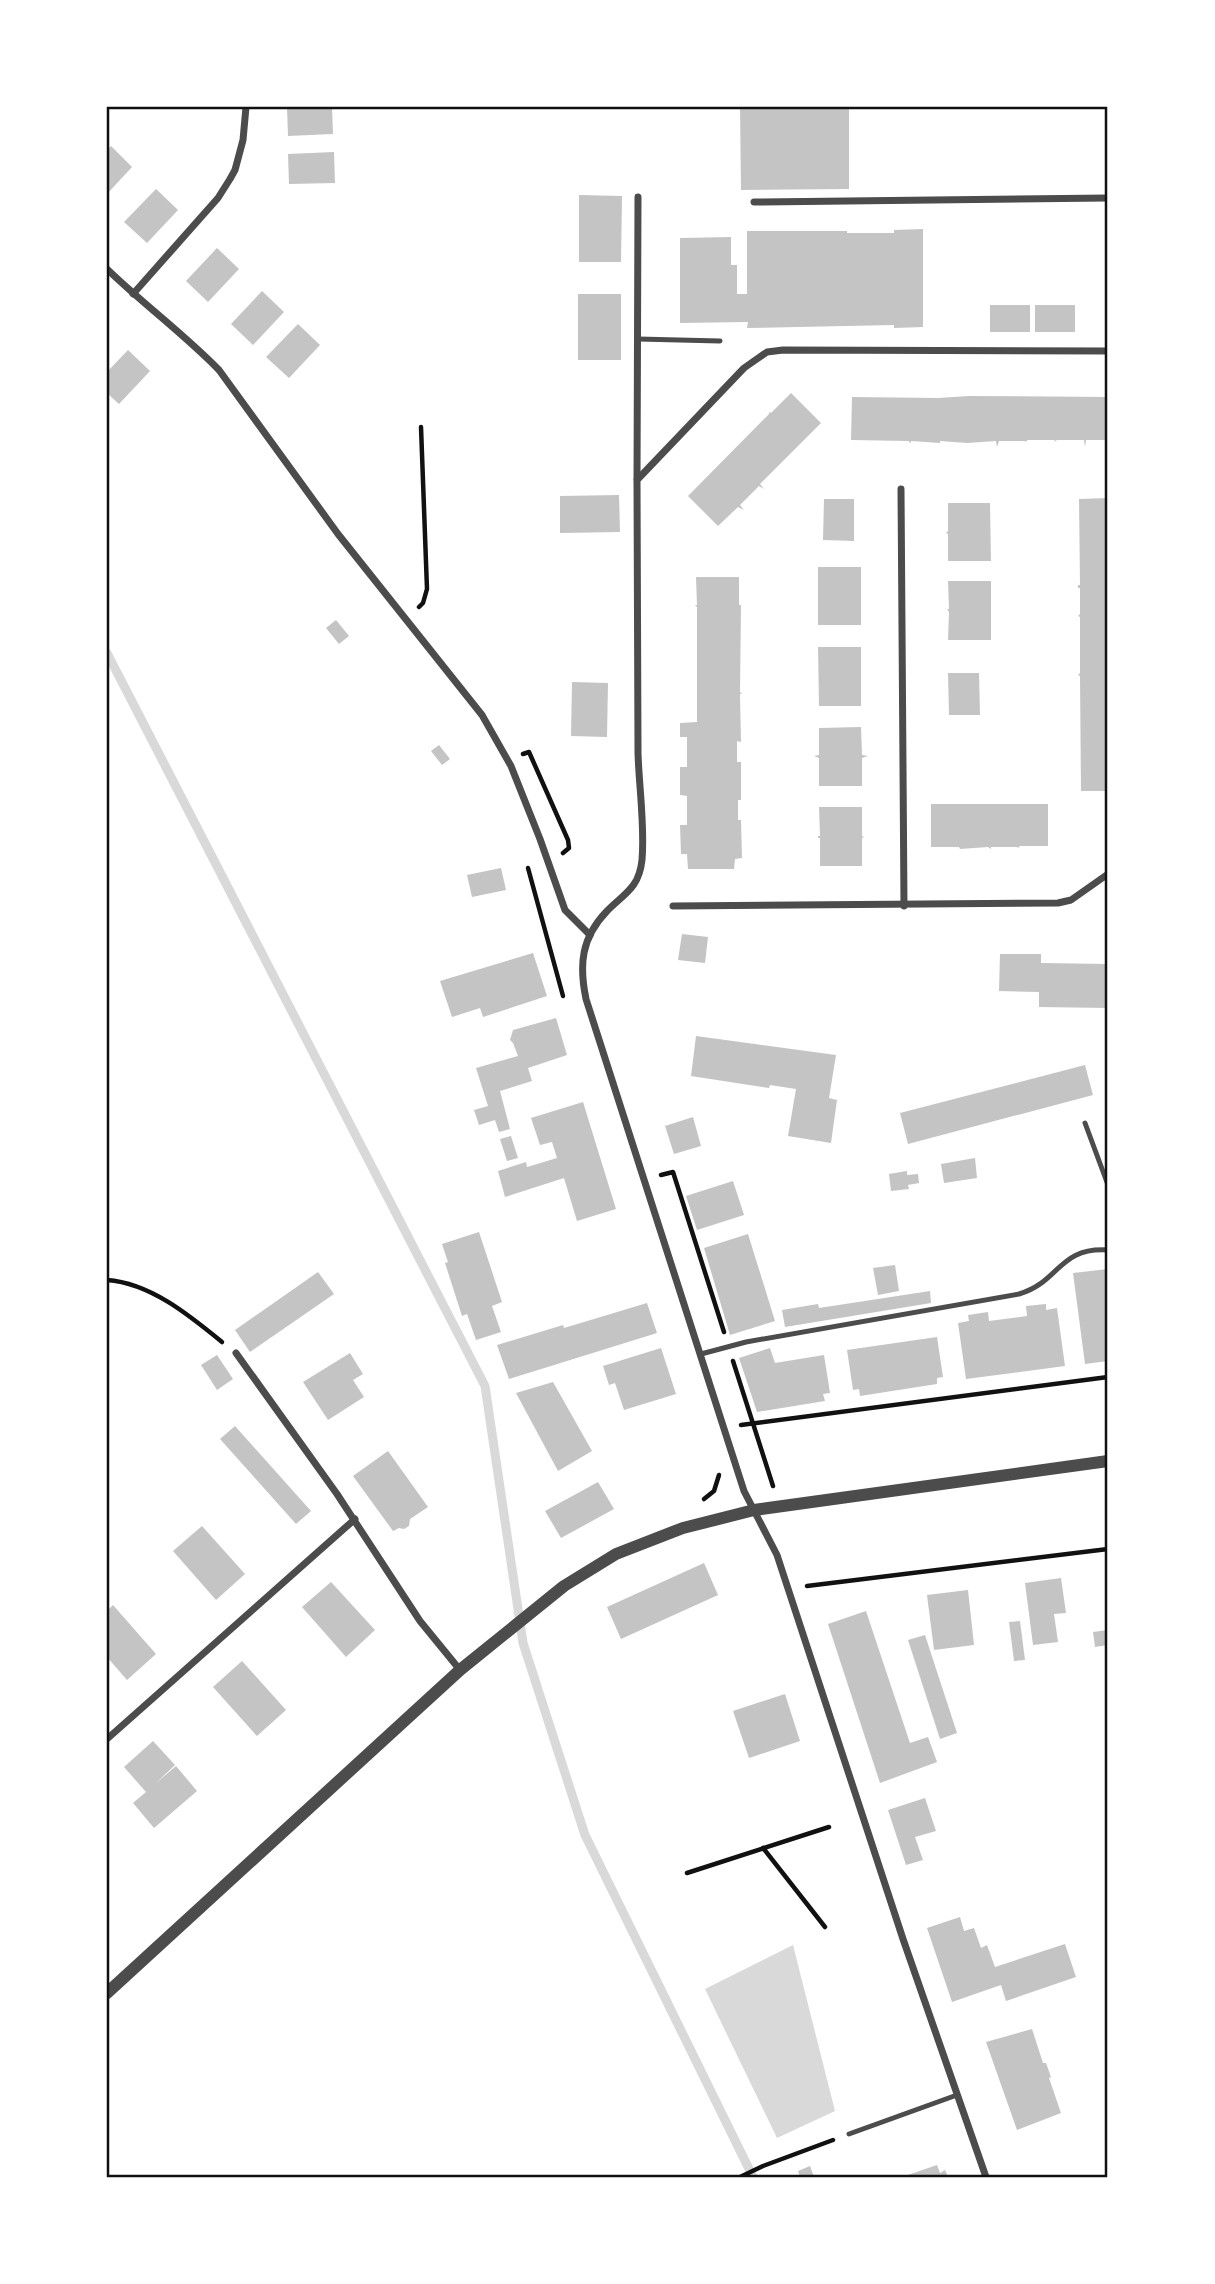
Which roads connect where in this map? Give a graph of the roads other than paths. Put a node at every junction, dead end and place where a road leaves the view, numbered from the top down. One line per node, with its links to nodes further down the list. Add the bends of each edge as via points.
1 (246, 107): 6 (street, via 243,140 230,179)
2 (638, 197): 7 (street)
3 (1108, 198): 4 (street)
4 (754, 202)
5 (107, 269): 6 (street)
6 (133, 294): 15 (street, via 219,370 338,534 482,715 511,766 565,910)
7 (638, 339): 8 (lane); 10 (street)
8 (720, 341)
9 (1108, 351): 10 (street, via 767,352 744,368)
10 (637, 480): 15 (street, via 642,857 637,880)
11 (901, 489): 14 (street)
12 (1108, 874): 14 (street, via 1071,900 1058,903)
13 (673, 906): 14 (street)
14 (904, 906)
15 (590, 935): 20 (street, via 582,961 584,988)
16 (1085, 1123): 17 (lane)
17 (1108, 1185)
18 (1108, 1250): 20 (lane, via 1076,1253 1041,1284 1019,1294)
19 (236, 1353): 23 (street)
20 (701, 1354): 22 (street)
21 (1108, 1461): 22 (street)
22 (754, 1510): 24 (street, via 644,1542 587,1570); 27 (street, via 777,1555)
23 (355, 1520): 24 (street, via 420,1621); 25 (street)
24 (460, 1670): 26 (street)
25 (107, 1739)
26 (107, 1993)
27 (957, 2095): 28 (lane); 29 (street)
28 (849, 2134)
29 (986, 2177)

